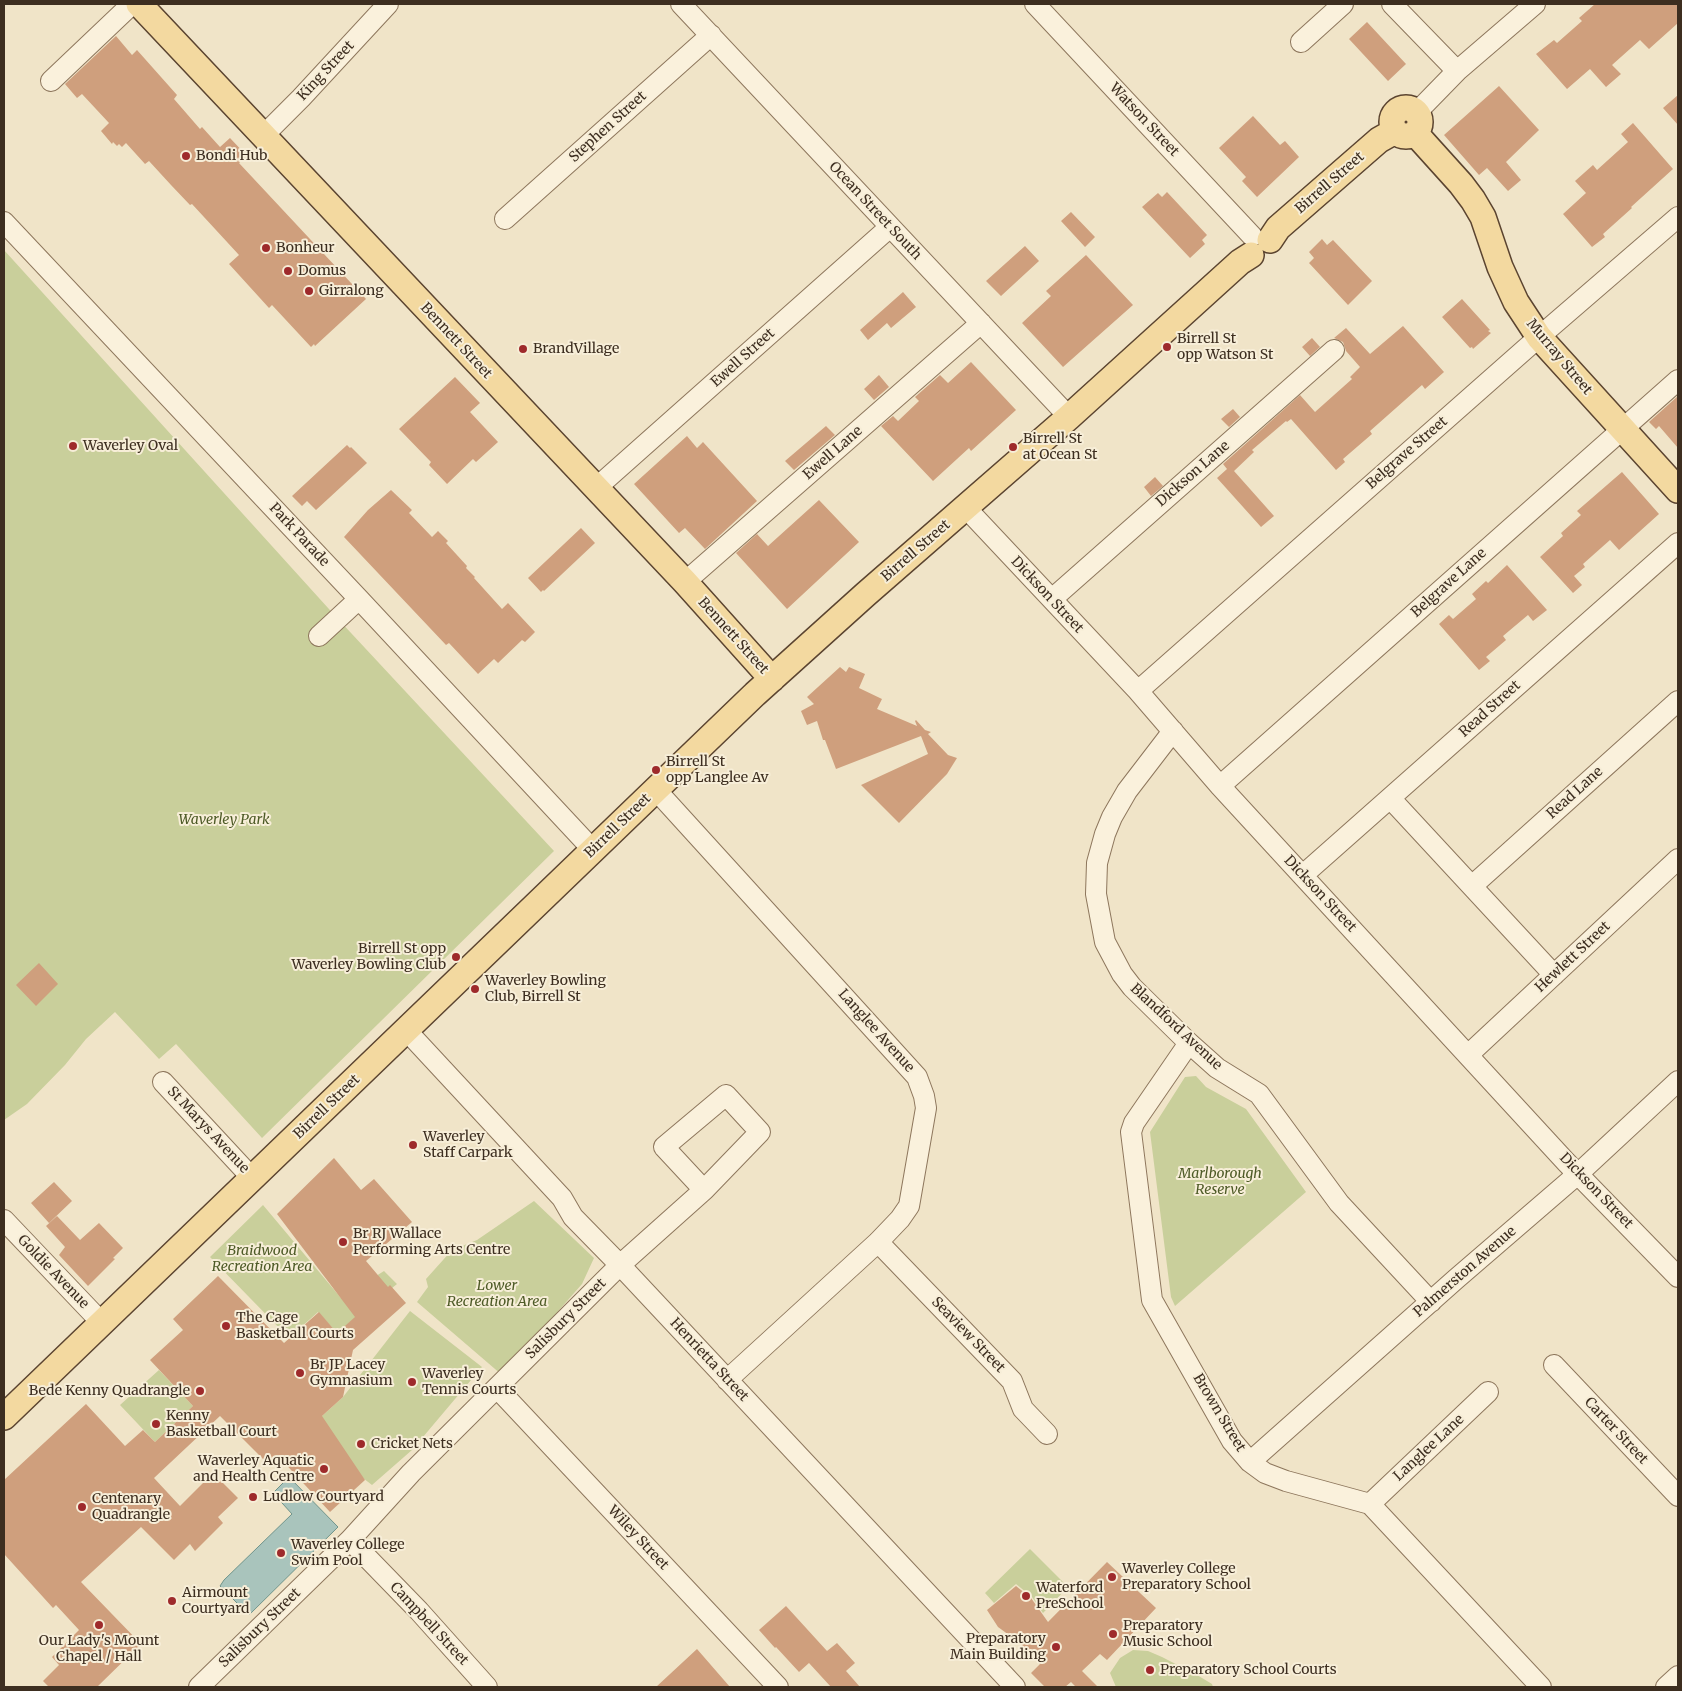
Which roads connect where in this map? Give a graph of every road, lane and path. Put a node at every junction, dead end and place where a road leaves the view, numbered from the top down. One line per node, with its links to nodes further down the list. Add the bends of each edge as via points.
1 (388, 4): 13 (street, King Street)
2 (681, 4): 8 (street, Ocean Street South)
3 (1035, 4): 18 (street, Watson Street)
4 (1343, 4): 9 (street)
5 (1392, 4): 10 (street)
6 (1535, 4): 10 (street, Birrell Street)
7 (143, 6): 11 (street); 13 (main road, Bennett Street)
8 (711, 35): 15 (street, Stephen Street); 17 (street, Ocean Street South)
9 (1301, 42)
10 (1457, 71): 12 (street, Birrell Street)
11 (51, 81)
12 (1409, 125): 18 (main road, Birrell Street, via 1379,140); 20 (main road, Murray Street, via 1473,200 1516,302)
13 (263, 136): 25 (main road, Bennett Street)
14 (1678, 217): 20 (street, Belgrave Street)
15 (505, 219)
16 (4, 222): 30 (street, Park Parade)
17 (890, 227): 19 (street, Ocean Street South); 25 (street, Ewell Street)
18 (1258, 244): 23 (main road, Birrell Street)
19 (981, 323): 23 (street, Ocean Street South); 29 (street, Ewell Lane)
20 (1539, 337): 24 (main road, Murray Street); 34 (street, Belgrave Street)
21 (1334, 350): 31 (street, Dickson Lane)
22 (1678, 380): 24 (street, Belgrave Lane)
23 (1069, 417): 27 (main road, Birrell Street)
24 (1622, 429): 26 (main road, Murray Street); 37 (street, Belgrave Lane)
25 (596, 489): 29 (main road, Bennett Street)
26 (1678, 490)
27 (966, 508): 31 (street, Dickson Street); 33 (main road, Birrell Street)
28 (1678, 543): 39 (street, Read Street)
29 (684, 582): 33 (main road, Bennett Street)
30 (359, 598): 32 (street); 40 (street, Park Parade)
31 (1052, 599): 34 (street, Dickson Street)
32 (319, 636)
33 (772, 679): 38 (main road, Birrell Street)
34 (1138, 691): 36 (street, Dickson Street)
35 (1678, 701): 43 (street, Read Lane)
36 (1172, 731): 37 (street, Dickson Street); 46 (street, Blandford Avenue, via 1127,791 1112,817 1100,849 1096,894 1102,932 1122,974)
37 (1220, 786): 42 (street, Dickson Street)
38 (656, 790): 40 (main road, Birrell Street); 54 (street, Langlee Avenue, via 917,1077 926,1108 909,1206)
39 (1390, 798): 42 (street, Read Street); 43 (street)
40 (593, 850): 45 (main road, Birrell Street)
41 (1678, 859): 44 (street, Hewlett Street)
42 (1303, 875): 47 (street, Dickson Street)
43 (1472, 886): 44 (street)
44 (1554, 974): 47 (street, Hewlett Street)
45 (406, 1030): 51 (main road, Birrell Street); 55 (street, Henrietta Street, via 562,1198 573,1218)
46 (1189, 1043): 57 (street, Blandford Avenue, via 1217,1068 1259,1094 1338,1203); 65 (street, Brown Street, via 1131,1132 1152,1300 1232,1441)
47 (1468, 1055): 50 (street, Dickson Street)
48 (1678, 1081): 50 (street, Palmerston Avenue)
49 (164, 1082): 51 (street, St Marys Avenue)
50 (1579, 1174): 56 (street, Dickson Street); 57 (street, Palmerston Avenue)
51 (253, 1179): 58 (main road, Birrell Street)
52 (704, 1190): 52 (street, Salisbury Street, via 760,1132 726,1094 664,1147); 55 (street, Salisbury Street)
53 (4, 1220): 58 (street, Goldie Avenue)
54 (878, 1242): 60 (street, Langlee Avenue); 64 (street, Seaview Street, via 1012,1381 1023,1409)
55 (620, 1265): 60 (street, Henrietta Street); 61 (street, Salisbury Street)
56 (1678, 1277)
57 (1431, 1302): 65 (street, Palmerston Avenue)
58 (102, 1324): 63 (main road, Birrell Street)
59 (1554, 1365): 66 (street, Carter Street)
60 (727, 1380): 73 (street, Henrietta Street)
61 (497, 1388): 68 (street, Salisbury Street, via 411,1473); 72 (street, Wiley Street)
62 (1488, 1392): 67 (street, Langlee Lane)
63 (4, 1417)
64 (1047, 1434)
65 (1250, 1462): 67 (street, Brown Street, via 1265,1473 1286,1481)
66 (1678, 1496)
67 (1370, 1504): 74 (street)
68 (350, 1540): 70 (street, Salisbury Street); 71 (street, Campbell Street)
69 (1678, 1676): 75 (street)
70 (199, 1687)
71 (487, 1687)
72 (778, 1687)
73 (1015, 1687)
74 (1541, 1687)
75 (1666, 1687)

